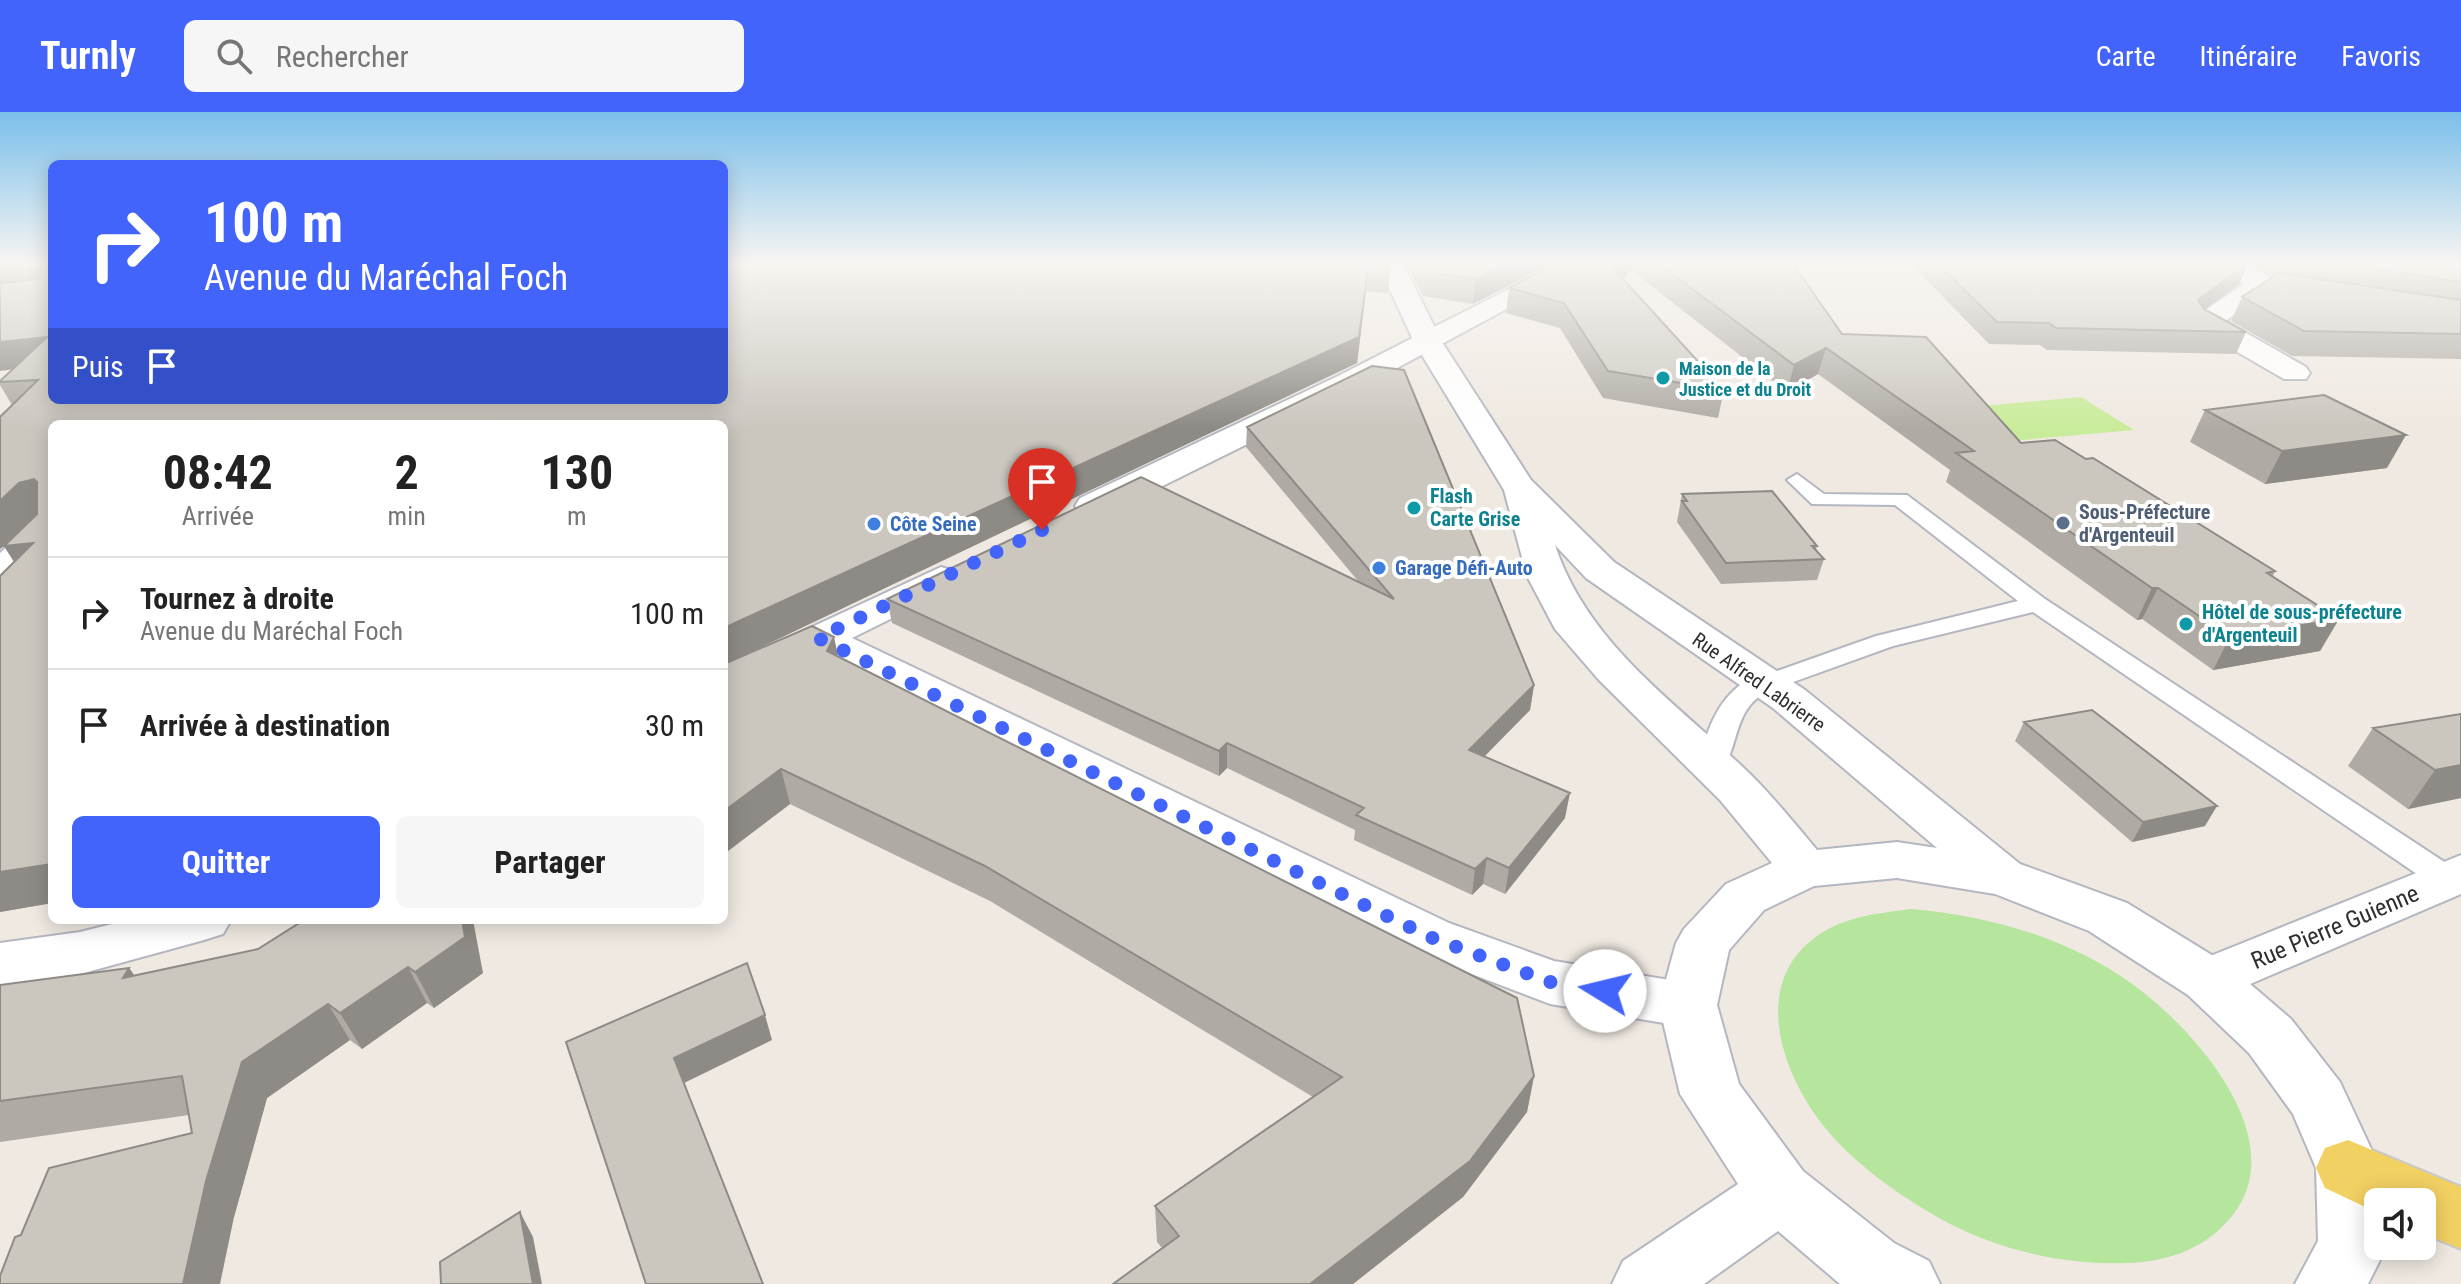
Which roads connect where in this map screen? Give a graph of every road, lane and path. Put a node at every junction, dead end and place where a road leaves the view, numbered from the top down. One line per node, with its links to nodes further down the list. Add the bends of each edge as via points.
1 (1417, 319): 4 (street, Rue Alfred Labrierre)
2 (1473, 319): 4 (street)
3 (2211, 319): 5 (street, via 2206,322)
4 (1428, 342): 7 (street, Rue Alfred Labrierre); 8 (street)
5 (2295, 373)
6 (1797, 480): 12 (lane, via 1819,500 1900,499)
7 (1518, 486): 15 (street, Rue Alfred Labrierre, via 1600,570); 16 (street, Rue Alfred Labrierre, via 1546,576 1576,629)
8 (1062, 521)
9 (48, 527): 11 (street)
10 (976, 562): 13 (street)
11 (0, 574)
12 (2037, 604): 15 (lane, via 1850,651); 18 (lane)
13 (818, 638): 14 (street); 23 (street, via 1430,937 1550,982)
14 (728, 683)
15 (1765, 683): 16 (lane, via 1743,695 1728,715); 19 (street, Rue Alfred Labrierre)
16 (1712, 765): 17 (street, Rue Alfred Labrierre)
17 (1805, 869): 19 (street, via 1897,860); 23 (street, via 1745,897 1703,943)
18 (2454, 876): 22 (street, Rue Pierre Guienne)
19 (2003, 877): 22 (street, via 2108,917)
20 (189, 924): 21 (street, via 80,953)
21 (0, 964)
22 (2208, 980): 24 (street, via 2270,1036 2318,1100)
23 (1688, 1005): 25 (street, via 1711,1094)
24 (2348, 1168): 26 (main road); 29 (street, via 2352,1248)
25 (1780, 1192): 27 (street); 28 (street, via 1870,1266)
26 (2461, 1219)
27 (1647, 1284)
28 (1905, 1284)
29 (2330, 1284)

